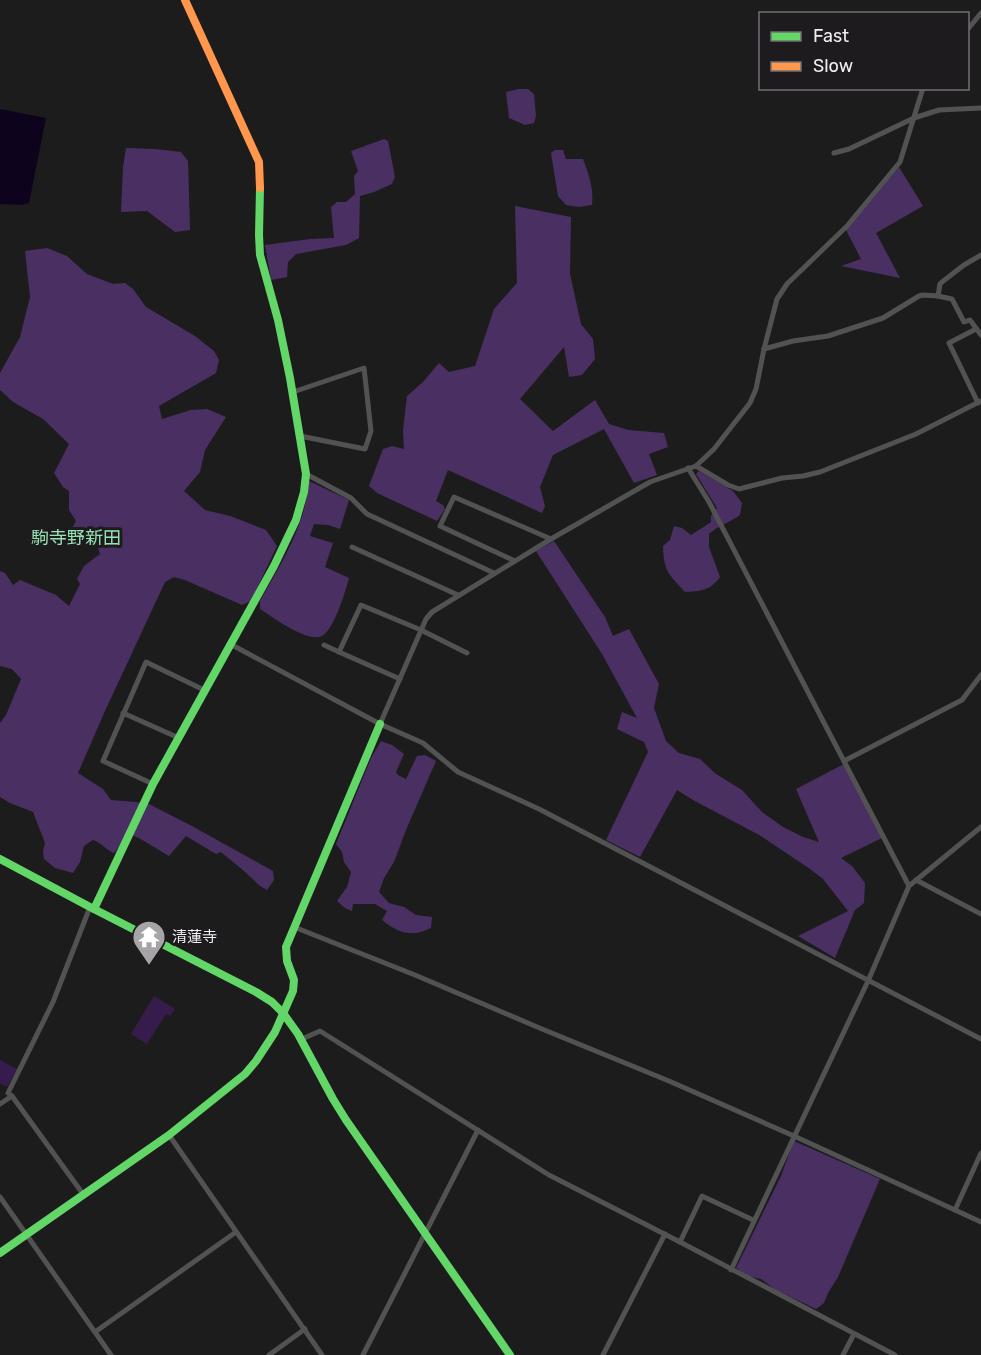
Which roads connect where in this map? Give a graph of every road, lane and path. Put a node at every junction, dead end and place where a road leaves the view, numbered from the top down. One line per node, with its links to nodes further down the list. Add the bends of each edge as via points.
1 (185, 0): 13 (street, via 259,162 260,252)
2 (981, 13): 3 (street)
3 (969, 28)
4 (922, 90): 6 (street)
5 (981, 108): 6 (street, via 939,110)
6 (914, 118): 7 (street); 12 (street, via 900,162 847,226 777,299)
7 (834, 153)
8 (981, 255): 9 (street, via 942,282)
9 (938, 296): 10 (street, via 952,299 964,322 970,320); 12 (street, via 919,296 888,316 845,331)
10 (976, 329): 11 (street); 14 (street, via 949,343)
11 (981, 335)
12 (764, 349): 16 (street, via 750,403)
13 (293, 392): 15 (street); 15 (street, via 364,368 371,431 365,449)
14 (979, 402): 16 (street, via 916,434 803,476 739,489)
15 (300, 436): 18 (street)
16 (696, 466): 17 (street)
17 (688, 468): 19 (street, via 650,482); 35 (street, via 710,502)
18 (306, 474): 22 (street, via 351,498 367,513); 25 (street, via 296,520)
19 (551, 539): 21 (street); 21 (street, via 453,497 440,526)
20 (352, 547): 23 (street)
21 (515, 561): 22 (street)
22 (494, 573): 23 (street)
23 (458, 595): 24 (street, via 432,612)
24 (421, 630): 27 (street, via 361,604); 28 (street); 30 (street)
25 (232, 645): 31 (street); 33 (street)
26 (324, 645): 27 (street)
27 (339, 652): 30 (street)
28 (467, 653)
29 (981, 675): 35 (street, via 963,700)
30 (400, 679): 33 (street)
31 (204, 690): 32 (street, via 146,662); 34 (street)
32 (123, 713): 34 (street); 36 (street, via 103,761)
33 (380, 724): 43 (street); 44 (street, via 423,743 458,772 539,809)
34 (179, 738): 36 (street)
35 (844, 761): 40 (street)
36 (153, 784): 41 (street)
37 (981, 827): 39 (street)
38 (0, 859): 41 (street)
39 (916, 880): 40 (street); 42 (street)
40 (909, 886): 44 (street)
41 (92, 908): 45 (street, via 256,992); 50 (street)
42 (981, 914)
43 (294, 927): 45 (street, via 286,947 293,991); 54 (street)
44 (868, 981): 48 (street); 54 (street)
45 (283, 1013): 46 (street); 47 (street)
46 (275, 1032): 47 (street, via 291,1030); 53 (street, via 245,1074)
47 (300, 1037): 52 (street, via 320,1031); 62 (street, via 346,1120)
48 (981, 1039)
49 (0, 1089): 50 (street)
50 (10, 1094): 51 (street); 56 (street)
51 (0, 1104)
52 (478, 1130): 62 (street); 63 (street, via 549,1175)
53 (169, 1135): 56 (street); 61 (street)
54 (794, 1136): 58 (street); 59 (street)
55 (981, 1153): 58 (street)
56 (83, 1194): 64 (street)
57 (0, 1197): 64 (street)
58 (955, 1210): 60 (street)
59 (753, 1220): 65 (street, via 702,1196); 67 (street)
60 (981, 1222)
61 (236, 1232): 68 (street); 69 (street)
62 (425, 1233): 74 (street); 75 (street)
63 (665, 1234): 65 (street); 76 (street)
64 (27, 1235): 66 (street); 69 (street)
65 (680, 1242): 67 (street)
66 (0, 1254)
67 (731, 1270): 70 (street)
68 (305, 1329): 72 (street); 73 (street)
69 (95, 1332): 71 (street)
70 (854, 1334): 77 (street); 78 (street)
71 (111, 1355)
72 (269, 1355)
73 (322, 1355)
74 (363, 1355)
75 (510, 1355)
76 (603, 1355)
77 (843, 1355)
78 (895, 1355)

